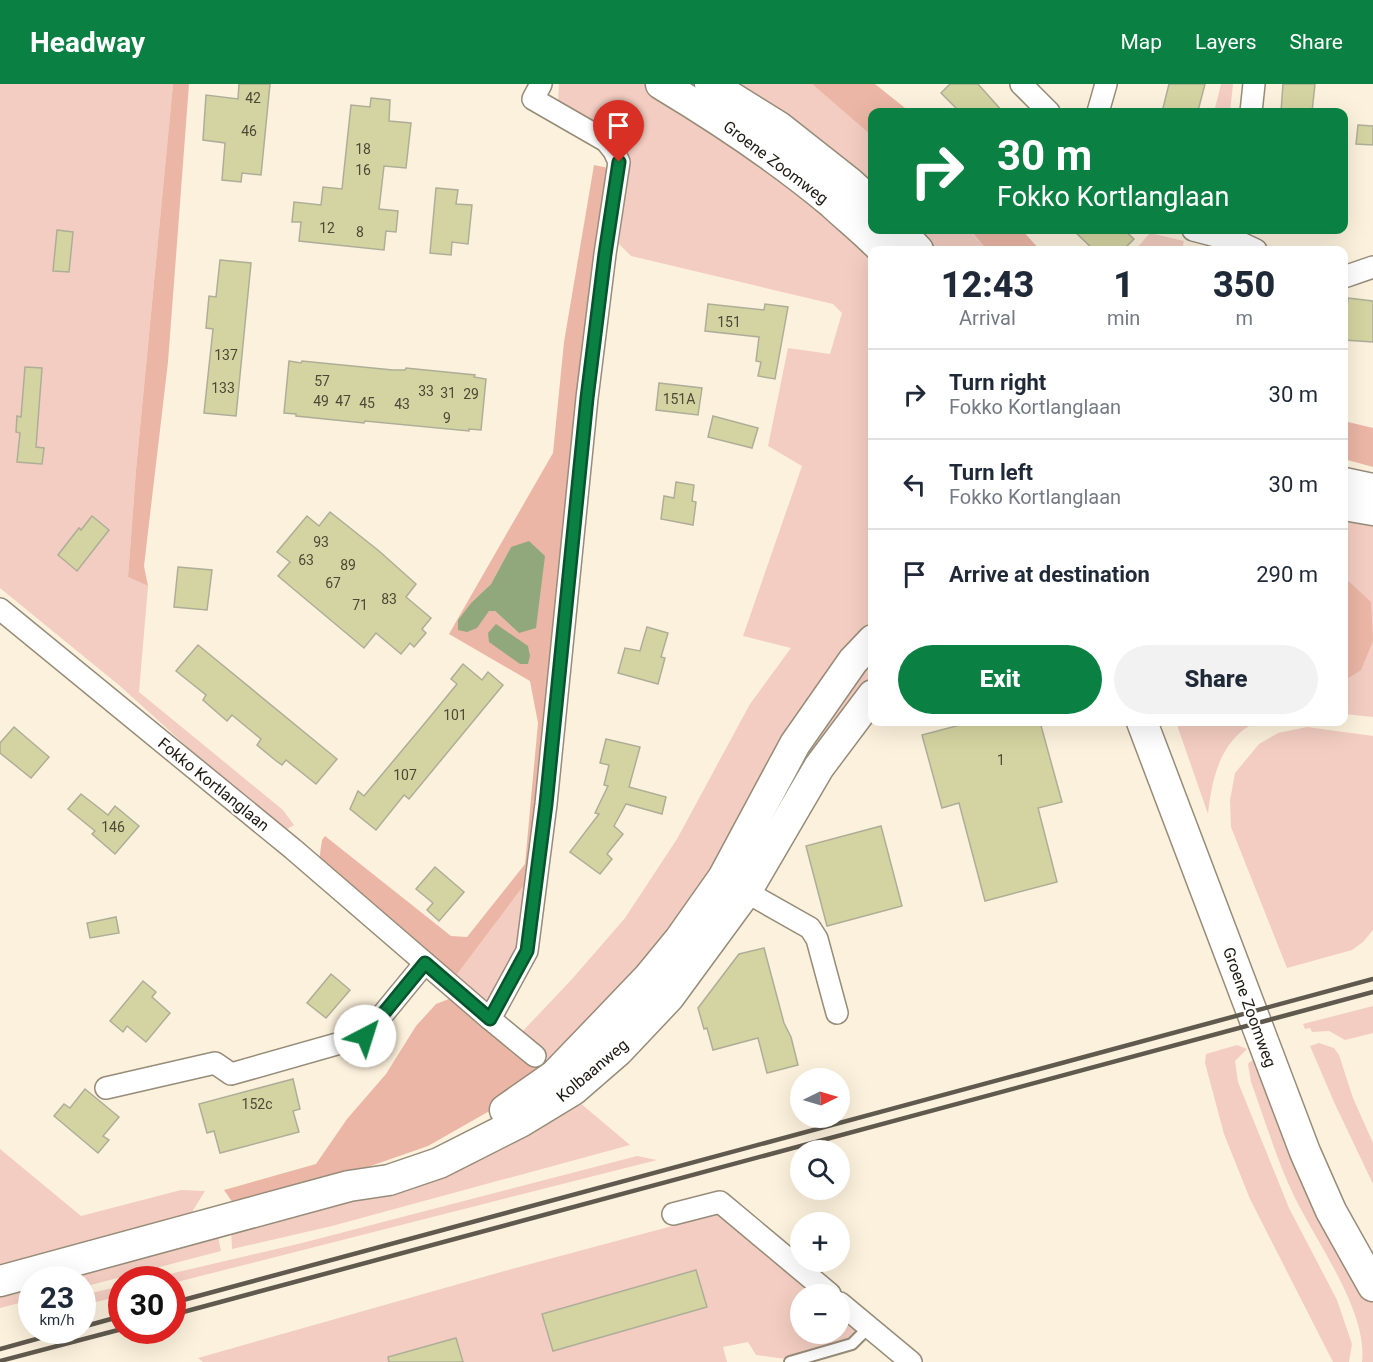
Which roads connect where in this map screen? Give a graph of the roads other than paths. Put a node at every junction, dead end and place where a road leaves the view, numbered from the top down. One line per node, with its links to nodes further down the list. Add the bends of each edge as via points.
1 (541, 84): 30 (street, via 533,99 606,141 619,162 587,398 527,951)
2 (661, 84): 14 (main road, Groene Zoomweg, via 728,124 796,172)
3 (710, 84): 10 (main road, Groene Zoomweg, via 779,127)
4 (1021, 84): 7 (street)
5 (1106, 84): 8 (street)
6 (1254, 84): 9 (street)
7 (1045, 108)
8 (1099, 108)
9 (1251, 108)
10 (868, 199)
11 (903, 234): 15 (main road)
12 (1208, 234): 13 (street)
13 (1243, 243)
14 (879, 246)
15 (914, 246)
16 (1373, 267): 17 (street)
17 (1348, 276)
18 (1348, 484): 19 (main road)
19 (1373, 489)
20 (1348, 506): 21 (main road)
21 (1373, 510)
22 (0, 609): 28 (street, Fokko Kortlanglaan, via 293,849)
23 (868, 645): 27 (main road, Kolbaanweg, via 795,744)
24 (868, 702): 27 (main road, Kolbaanweg)
25 (1144, 726): 37 (main road, Groene Zoomweg, via 1305,1152 1331,1210)
26 (1163, 726): 34 (main road, Groene Zoomweg, via 1290,1076 1343,1203)
27 (735, 885): 29 (street, via 810,928 817,939); 35 (main road, Kolbaanweg, via 669,997 618,1051 573,1090 522,1122 439,1163 389,1180 349,1186)
28 (425, 963): 30 (street, Fokko Kortlanglaan); 32 (street, via 365,1036 231,1074 215,1063)
29 (837, 1013)
30 (490, 1019): 31 (street, Fokko Kortlanglaan)
31 (535, 1056)
32 (106, 1088)
33 (673, 1214): 36 (street, via 720,1202)
34 (1373, 1260)
35 (0, 1281)
36 (818, 1284)
37 (1373, 1286)
38 (850, 1311): 39 (street)
39 (869, 1327): 40 (lane, via 852,1344); 41 (street)
40 (790, 1362)
41 (910, 1362)

